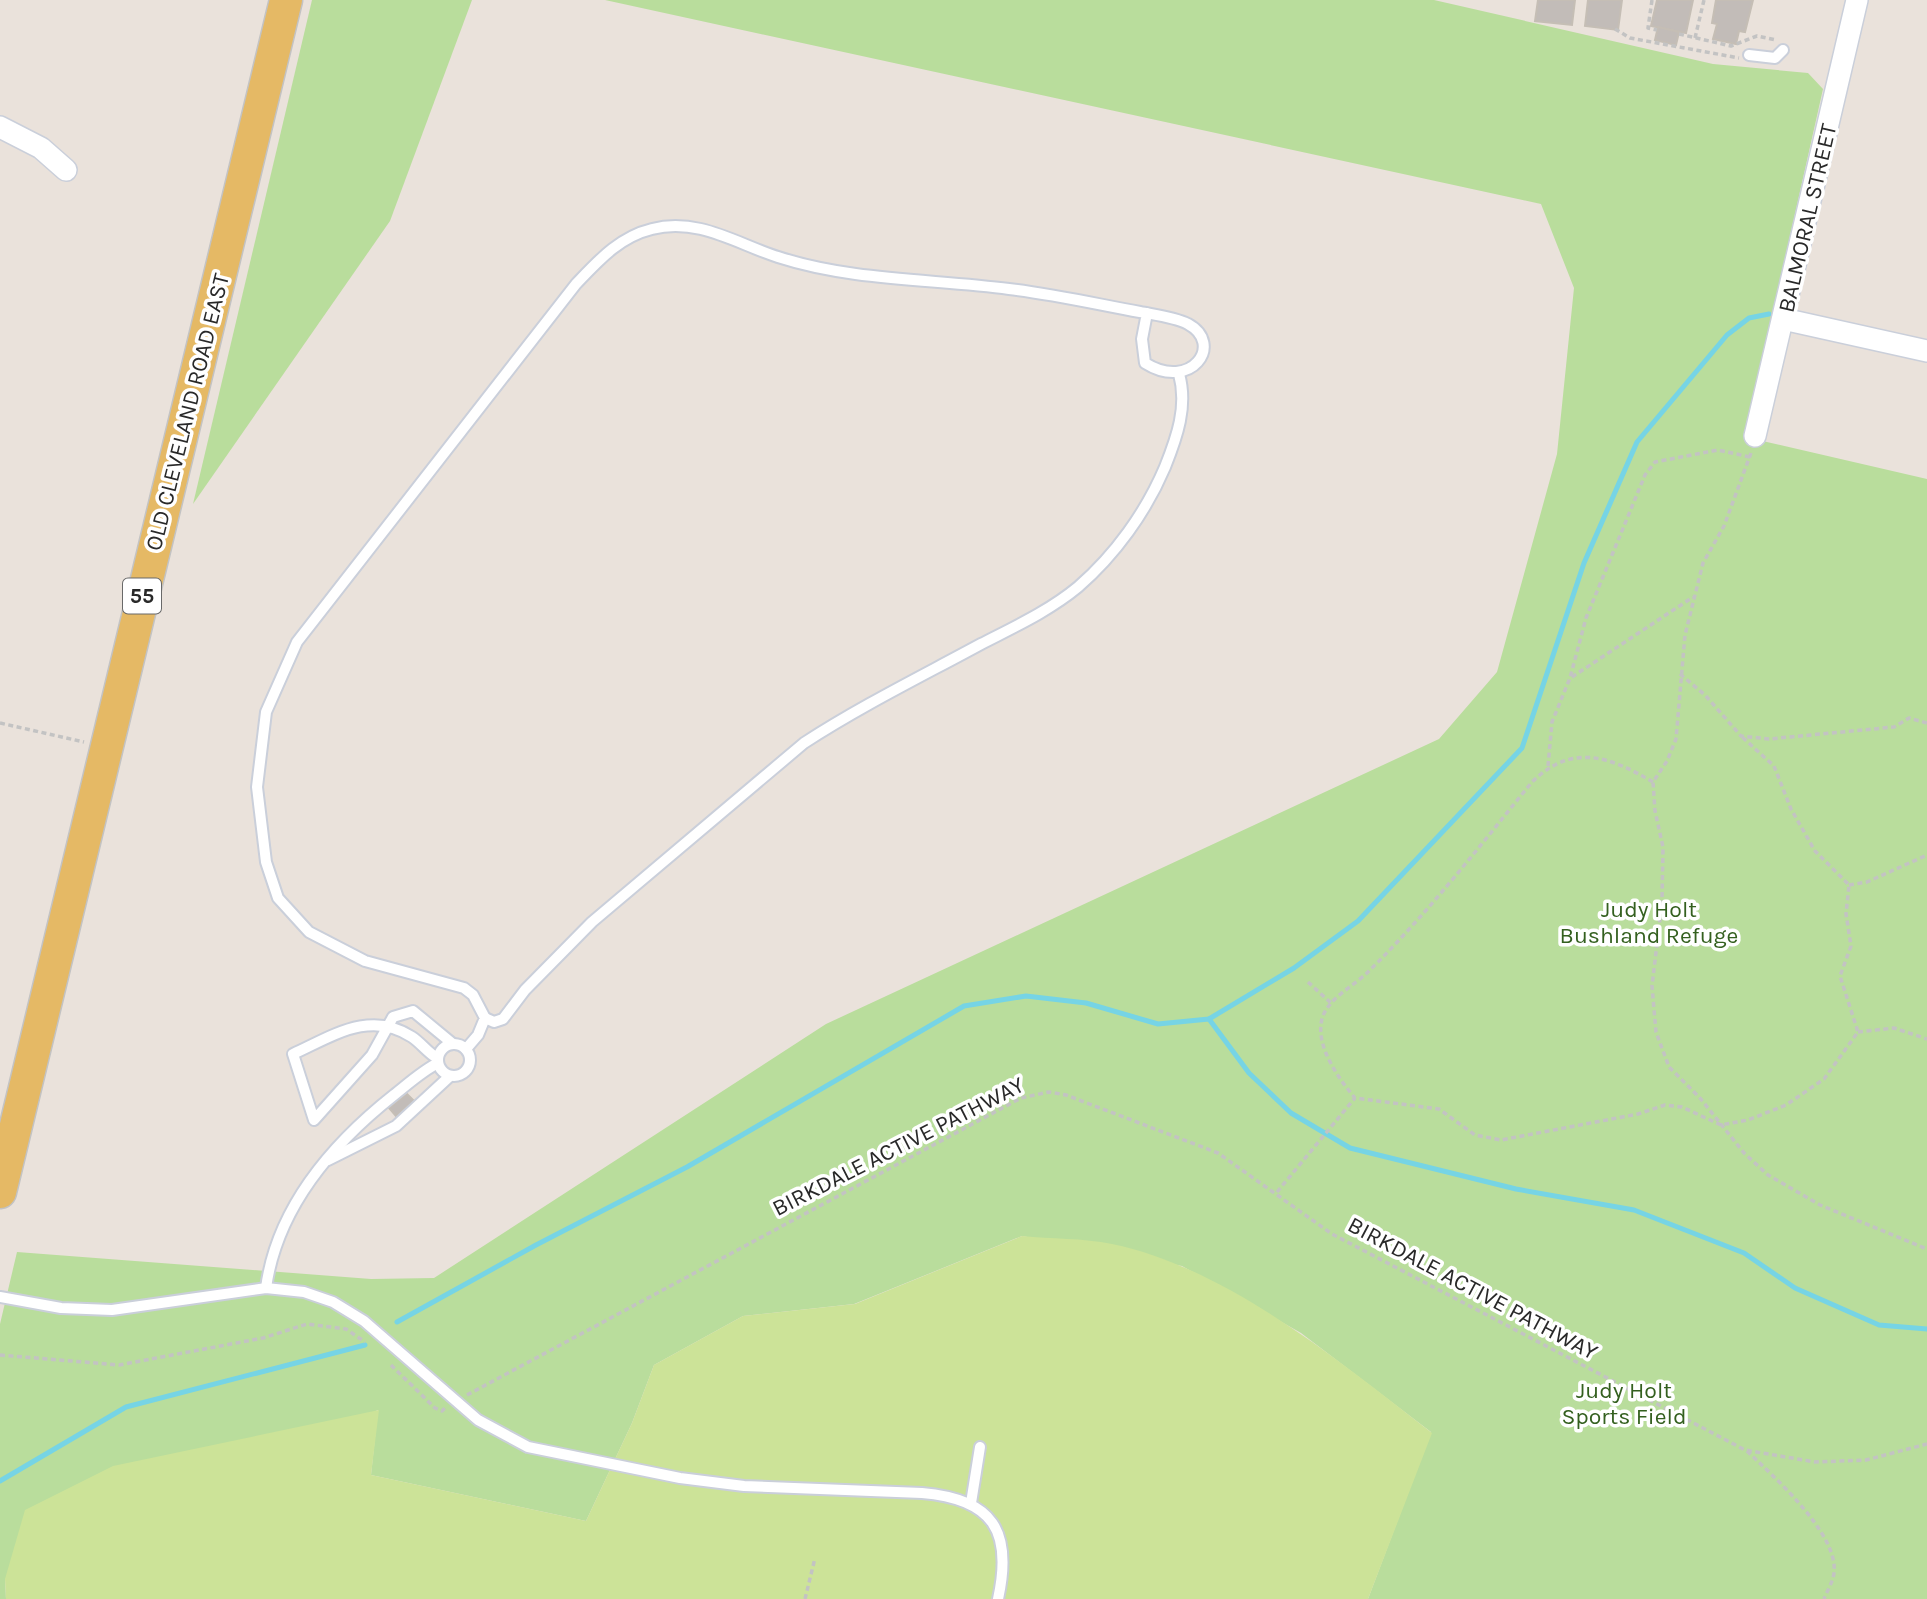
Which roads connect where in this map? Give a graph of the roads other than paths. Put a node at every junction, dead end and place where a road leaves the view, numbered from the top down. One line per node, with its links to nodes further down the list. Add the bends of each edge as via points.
1 (286, 0): 19 (main road, OLD CLEVELAND ROAD EAST / 55)
2 (1857, 0): 8 (street, BALMORAL STREET)
3 (1784, 46): 4 (lane, via 1775,58)
4 (1749, 55)
5 (0, 127): 6 (street, via 41,148)
6 (66, 170)
7 (1147, 313): 10 (lane, via 1144,363 1159,372); 10 (lane, via 1188,324 1199,334 1203,345 1200,359); 12 (lane, via 1011,289 844,272 796,263 722,233 681,226 652,228 627,238 584,276 297,642 266,712 257,787 265,862 278,898 309,932 365,961 464,988)
8 (1783, 319): 9 (street); 11 (street, BALMORAL STREET)
9 (1927, 351)
10 (1179, 374): 12 (lane, via 1182,414 1173,447 1158,483 1099,568 1042,612 804,743 592,922 503,1019)
11 (1752, 446)
12 (485, 1018): 15 (lane)
13 (385, 1028): 13 (lane, via 355,1025 293,1054 314,1120 372,1055); 14 (lane, via 393,1017 413,1011); 16 (lane, via 413,1037)
14 (453, 1044): 15 (lane); 16 (lane, via 445,1046)
15 (466, 1049): 17 (lane, via 469,1067 463,1074)
16 (438, 1060): 17 (lane); 18 (lane, via 355,1126)
17 (450, 1076): 18 (lane, via 396,1126)
18 (325, 1161): 20 (lane, via 296,1199 270,1261)
19 (0, 1192)
20 (265, 1288): 21 (lane, via 112,1310 61,1308); 23 (lane, via 304,1292 333,1302 364,1321 478,1420 550,1453 744,1486 922,1493)
21 (0, 1297)
22 (980, 1447): 23 (lane)
23 (971, 1503): 24 (lane, via 990,1517 1000,1534 1004,1553)
24 (998, 1599)

